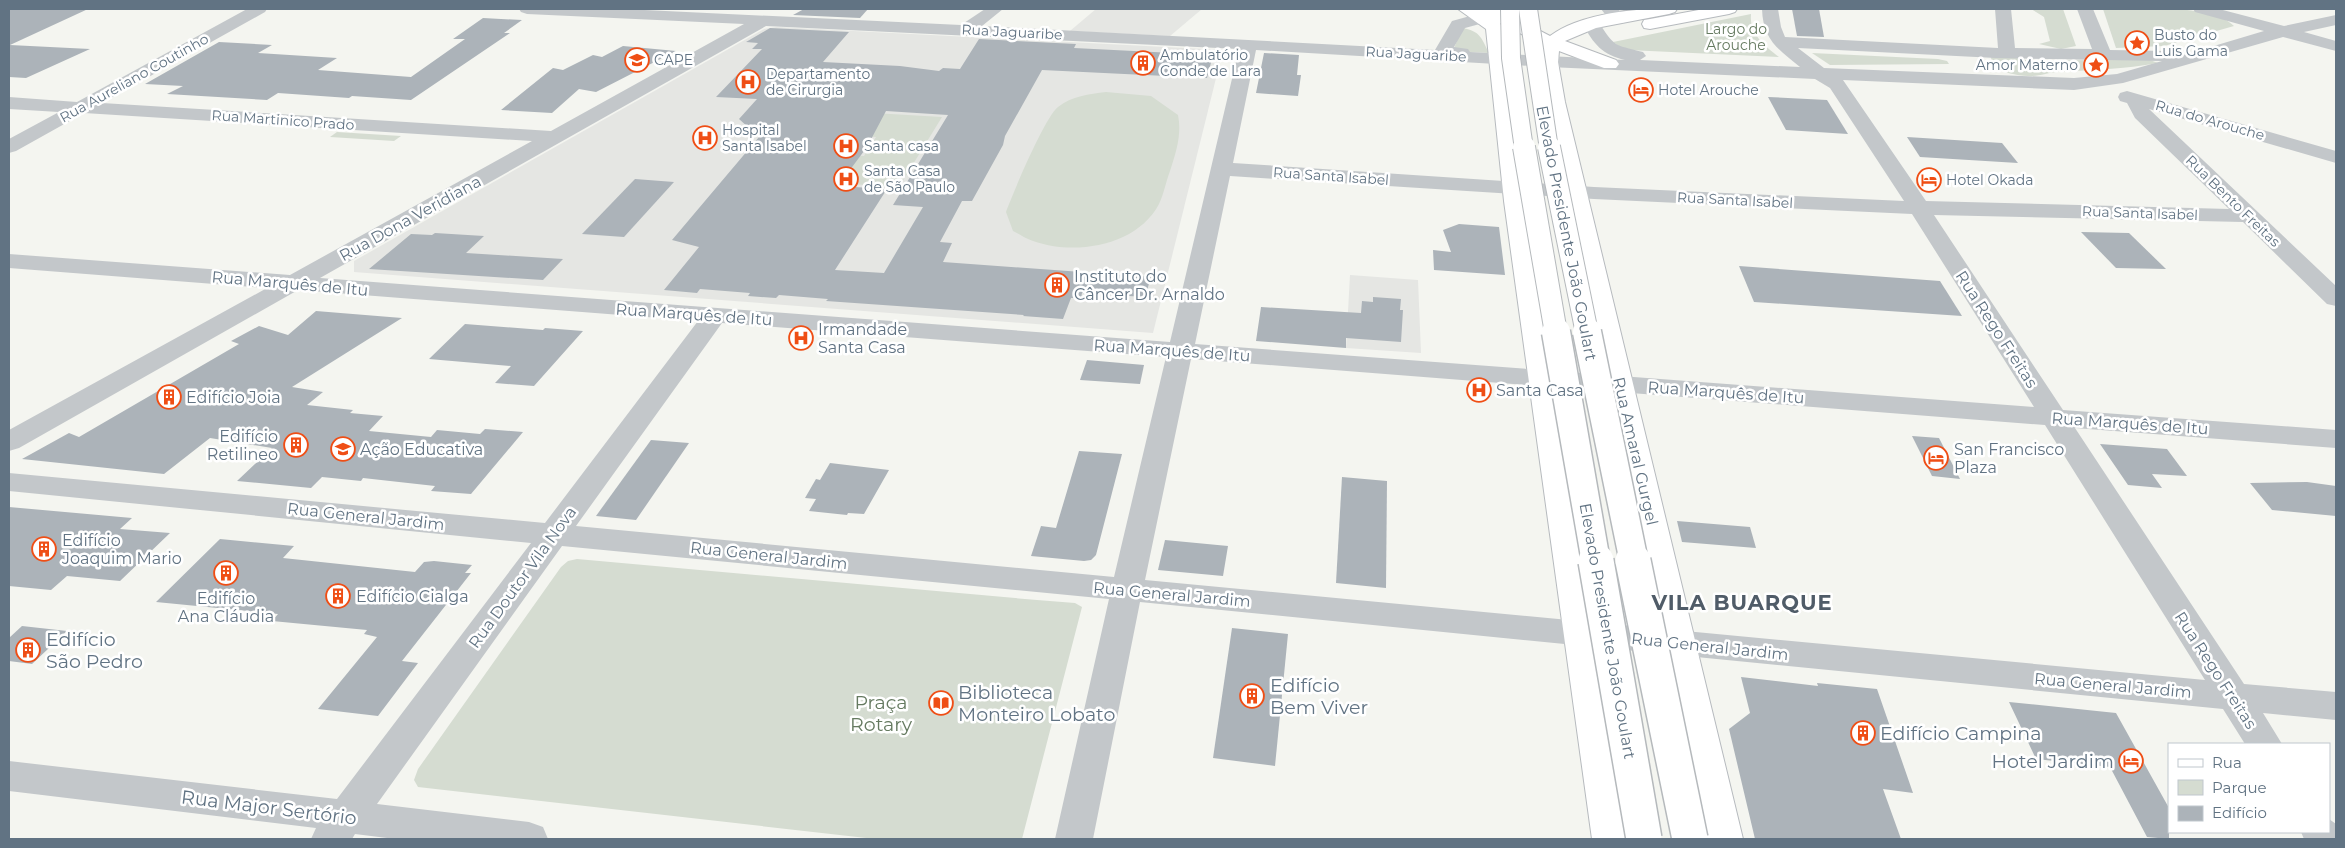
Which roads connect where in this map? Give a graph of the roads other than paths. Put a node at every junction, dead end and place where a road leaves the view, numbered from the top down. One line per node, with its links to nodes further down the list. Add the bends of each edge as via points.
1 (259, 9): 39 (street, Rua Aureliano Coutinho)
2 (527, 9): 17 (street, Rua Jaguaribe)
3 (785, 9): 17 (street, Rua Dona Veridiana)
4 (995, 9): 20 (street)
5 (1466, 9): 13 (main road)
6 (1669, 9): 14 (main road)
7 (1729, 9): 19 (main road)
8 (1770, 9): 23 (street, via 1771,22)
9 (2003, 9): 29 (street)
10 (2085, 9): 30 (street)
11 (2201, 9): 21 (street)
12 (2235, 9): 18 (street)
13 (1494, 13): 15 (main road); 27 (main road); 28 (street, via 1458,25 1443,52); 32 (main road); 71 (main road, Elevado Presidente João Goulart, bridge, via 1511,58)
14 (1614, 14): 19 (main road)
15 (1543, 17): 19 (main road); 72 (main road, Elevado Presidente João Goulart, bridge, via 1535,64 1550,152)
16 (2336, 20): 18 (street)
17 (762, 21): 20 (street, Rua Jaguaribe); 40 (street, Rua Dona Veridiana)
18 (2304, 28): 21 (street); 22 (street)
19 (1593, 29): 27 (main road, via 1567,32); 33 (street, via 1609,50 1619,55)
20 (965, 30): 24 (street, Rua Jaguaribe)
21 (2283, 31): 25 (street); 31 (street)
22 (2336, 37)
23 (1780, 42): 26 (street); 33 (street)
24 (1250, 44): 32 (street, Rua Jaguaribe); 43 (street)
25 (2336, 46)
26 (1921, 50): 29 (street); 34 (street, via 1954,58 1968,70 1962,77)
27 (1550, 52): 32 (street); 33 (street, via 1610,64); 45 (main road, Rua Amaral Gurgel)
28 (1470, 53)
29 (2001, 53): 30 (street); 35 (street, via 1982,59 1985,68 2001,77)
30 (2103, 55): 31 (street)
31 (2201, 55): 36 (street, via 2145,72)
32 (1497, 59): 44 (main road)
33 (1812, 69): 34 (street); 46 (street, Rua Rego Freitas, via 1837,84)
34 (1943, 80): 35 (street)
35 (2026, 83): 36 (street)
36 (2085, 84): 37 (street, Rua do Arouche)
37 (2134, 99): 42 (street, Rua do Arouche); 47 (street, Rua Bento Freitas, via 2142,114)
38 (9, 103): 39 (street, Rua Martinico Prado)
39 (82, 107): 40 (street, Rua Martinico Prado); 41 (street, Rua Aureliano Coutinho)
40 (558, 136): 49 (street, Rua Dona Veridiana)
41 (9, 147)
42 (2336, 157)
43 (1223, 169): 44 (street, Rua Santa Isabel); 52 (street)
44 (1513, 188): 45 (street, Rua Santa Isabel); 53 (main road)
45 (1577, 192): 46 (street, Rua Santa Isabel); 54 (main road, Rua Amaral Gurgel)
46 (1919, 208): 47 (street, Rua Santa Isabel); 55 (street, Rua Rego Freitas)
47 (2248, 216): 50 (street, Rua Bento Freitas)
48 (9, 261): 49 (street, Rua Marquês de Itu)
49 (293, 284): 51 (street, Rua Marquês de Itu); 57 (street, Rua Dona Veridiana)
50 (2336, 300)
51 (715, 315): 52 (street, Rua Marquês de Itu); 59 (street, Rua Doutor Vila Nova)
52 (1181, 351): 53 (street, Rua Marquês de Itu); 60 (street)
53 (1542, 379): 54 (street, Rua Marquês de Itu); 61 (main road)
54 (1621, 385): 55 (street, Rua Marquês de Itu); 62 (main road, Rua Amaral Gurgel)
55 (2053, 417): 56 (street, Rua Marquês de Itu); 63 (street, Rua Rego Freitas)
56 (2336, 438)
57 (9, 442)
58 (9, 482): 59 (street, Rua General Jardim)
59 (553, 534): 60 (street, Rua General Jardim); 67 (street, Rua Doutor Vila Nova)
60 (1127, 590): 61 (street, Rua General Jardim); 69 (street)
61 (1580, 633): 62 (street, Rua General Jardim); 70 (main road)
62 (1679, 643): 63 (street, Rua General Jardim); 73 (main road, Rua Amaral Gurgel)
63 (2233, 696): 64 (street, Rua General Jardim); 65 (street, Rua Rego Freitas)
64 (2336, 706)
65 (2263, 743)
66 (9, 776): 67 (street, Rua Major Sertório, via 295,809)
67 (338, 828): 68 (street, Rua Major Sertório)
68 (529, 839)
69 (1074, 839)
70 (1611, 839)
71 (1644, 839)
72 (1690, 839)
73 (1724, 839)

